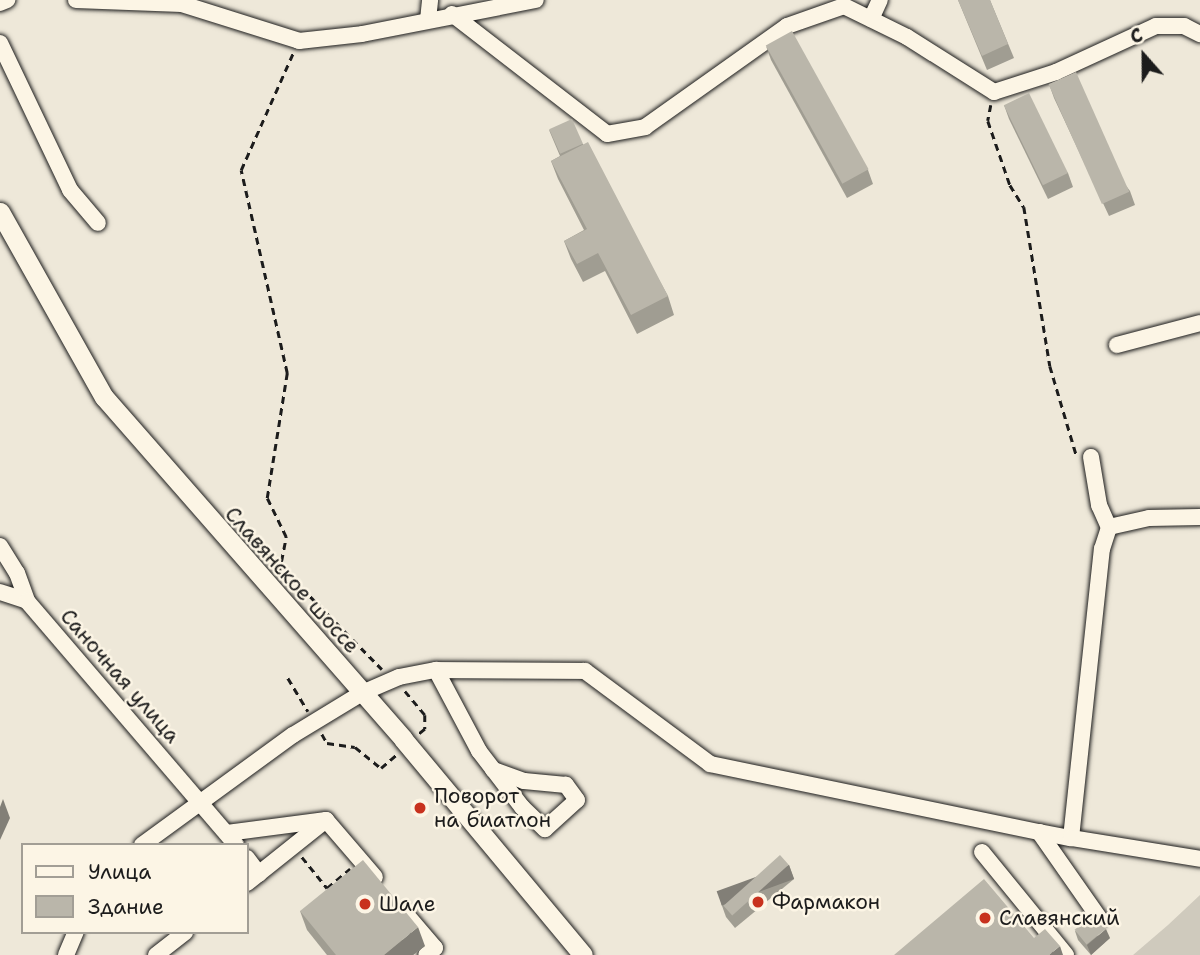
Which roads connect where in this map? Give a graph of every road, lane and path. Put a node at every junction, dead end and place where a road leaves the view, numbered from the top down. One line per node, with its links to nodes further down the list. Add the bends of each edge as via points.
1 (7, 0): 6 (street)
2 (76, 0): 11 (street, via 181,4)
3 (430, 0): 9 (street)
4 (536, 0): 7 (street)
5 (880, 0): 8 (street)
6 (0, 3)
7 (452, 14): 8 (street, via 607,134 645,127 787,26 844,6); 9 (street)
8 (871, 19): 13 (street)
9 (428, 20): 11 (street)
10 (1200, 34): 13 (street, via 1184,26 1156,26 1056,72)
11 (299, 41): 24 (path, via 241,170 287,373 267,498 286,537)
12 (0, 43): 15 (street, via 70,190)
13 (994, 92): 18 (path, via 988,121 1010,185 1024,207 1063,418 1073,454)
14 (0, 212): 24 (main road, Славянское шоссе, via 104,397)
15 (98, 223)
16 (1200, 323): 17 (street)
17 (1117, 345)
18 (1091, 457): 20 (street, via 1099,505)
19 (1200, 517): 20 (street, via 1149,518)
20 (1110, 527): 34 (street, via 1102,549)
21 (0, 546): 25 (street)
22 (302, 588): 26 (path)
23 (0, 592): 25 (street)
24 (274, 594): 28 (main road, Славянское шоссе)
25 (27, 601): 30 (street, Саночная улица)
26 (349, 632)
27 (436, 670): 28 (street, via 399,677); 29 (street); 33 (street, via 585,671 710,764)
28 (362, 693): 30 (street); 45 (main road, Славянское шоссе)
29 (494, 770): 29 (street, via 545,829 577,800 566,785 524,781)
30 (201, 799): 35 (street, Саночная улица); 36 (street)
31 (326, 820): 32 (street); 37 (street); 40 (street)
32 (276, 827): 35 (street); 37 (street)
33 (1039, 832): 34 (street); 42 (street)
34 (1072, 838): 39 (street)
35 (232, 839)
36 (145, 843)
37 (293, 846): 40 (path, via 327,888); 41 (street)
38 (982, 852): 49 (street)
39 (1200, 859)
40 (360, 860): 48 (street, via 435,948)
41 (253, 878)
42 (1100, 919)
43 (75, 934): 46 (street)
44 (182, 934): 47 (street)
45 (584, 954)
46 (66, 955)
47 (156, 955)
48 (426, 955)
49 (1066, 955)

